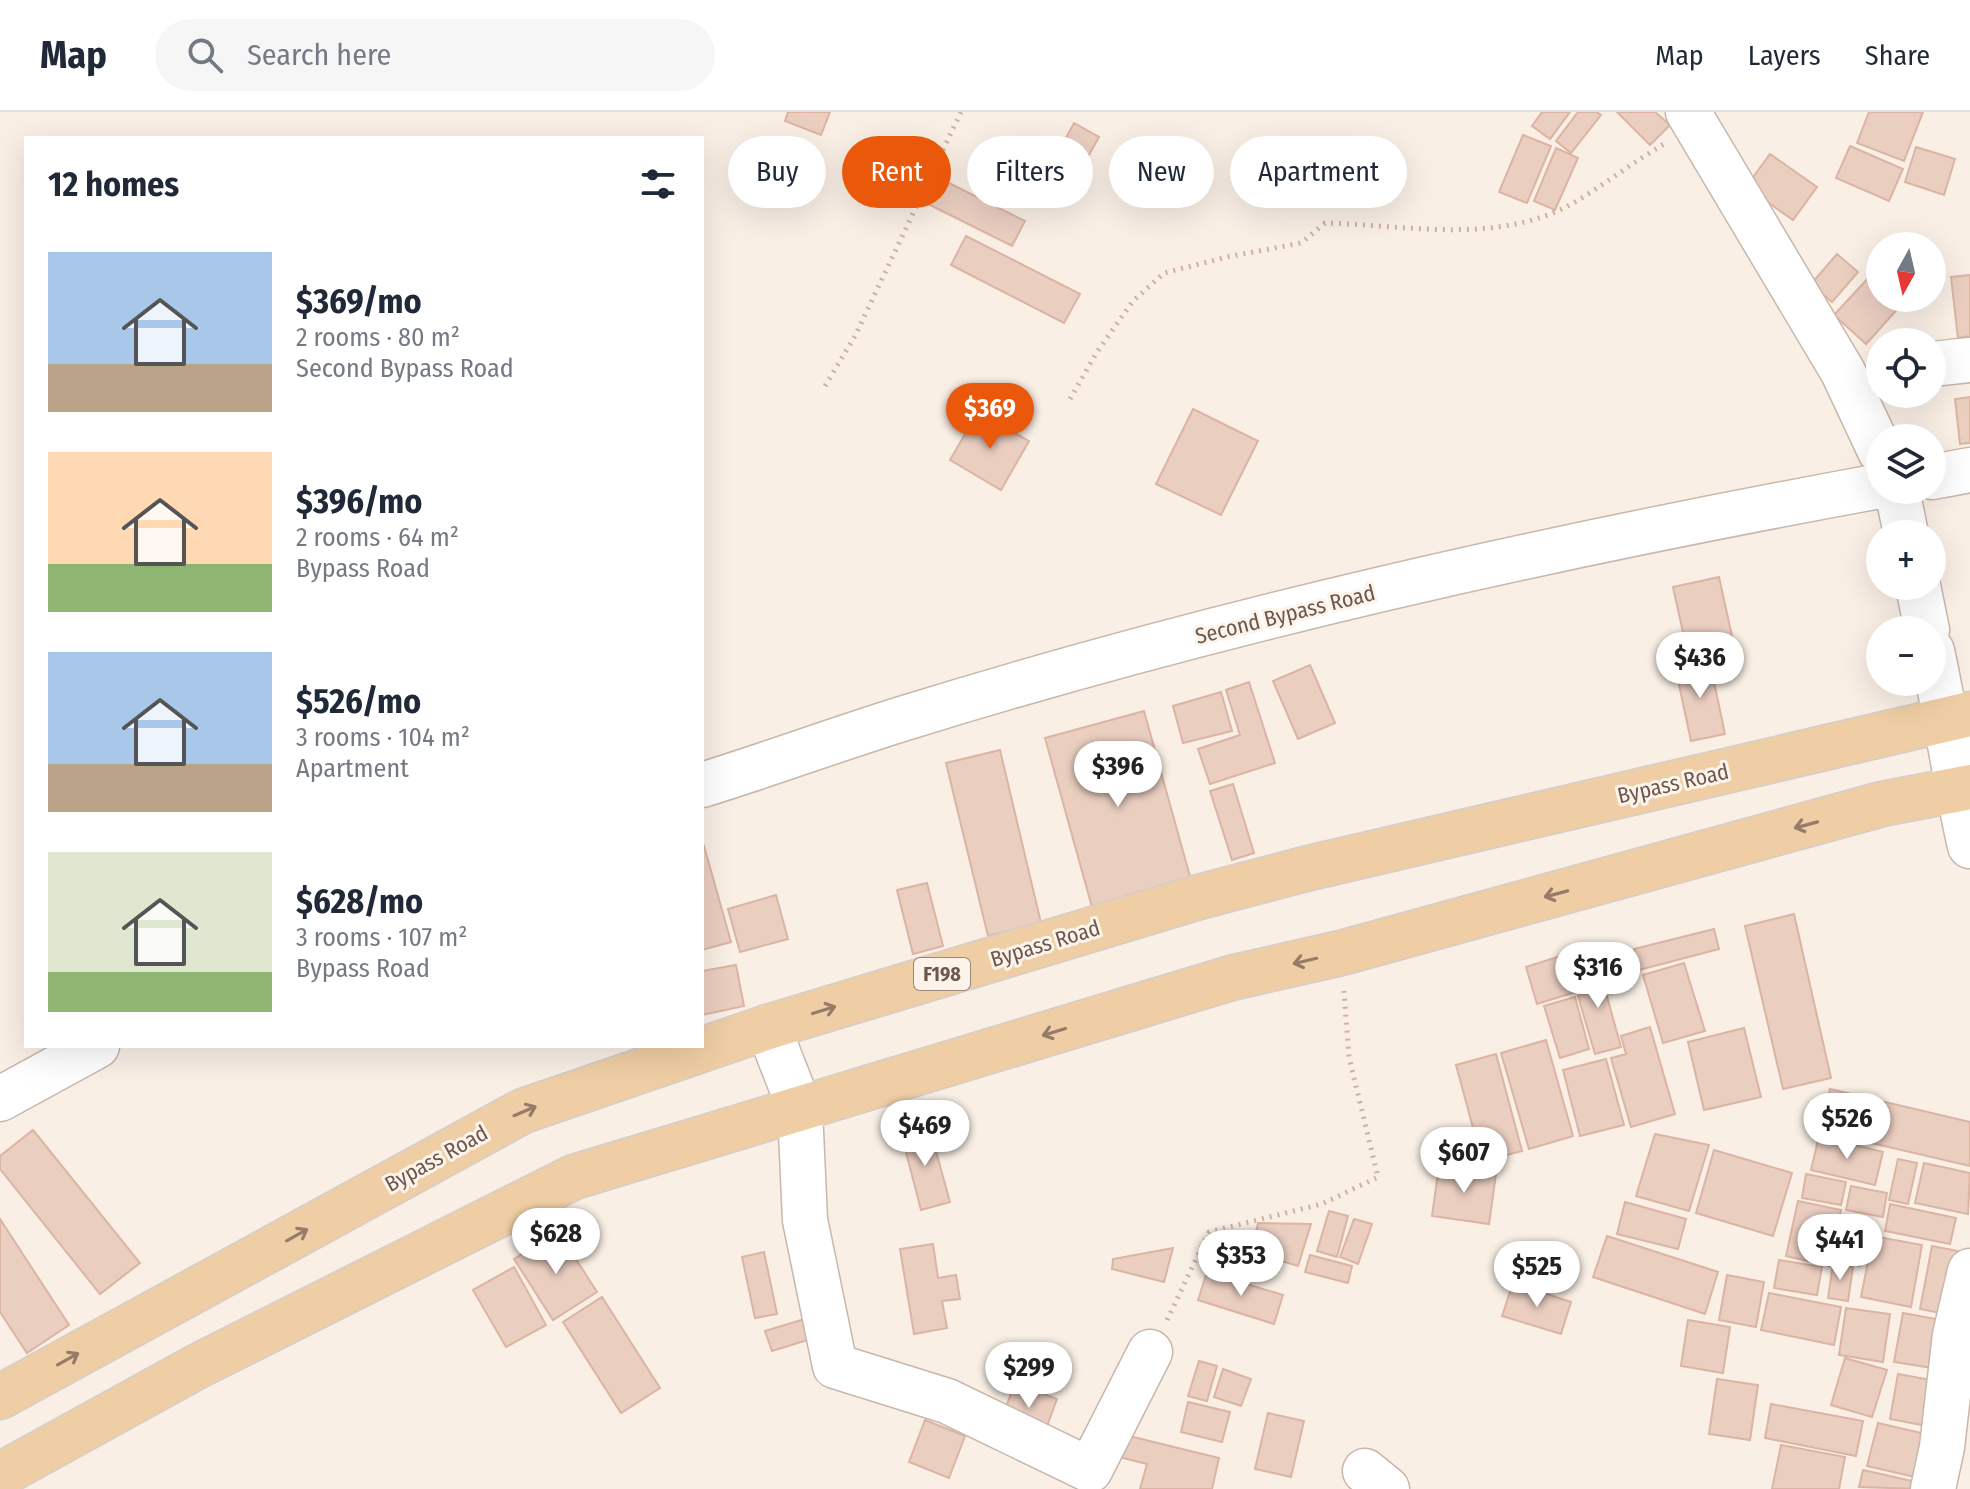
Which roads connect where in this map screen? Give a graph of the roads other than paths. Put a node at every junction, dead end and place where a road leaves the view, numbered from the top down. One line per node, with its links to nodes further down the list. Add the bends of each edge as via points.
1 (1697, 117): 4 (street)
2 (1970, 360): 3 (street)
3 (1946, 363)
4 (1862, 371): 5 (street)
5 (1874, 424)
6 (1970, 470): 7 (street)
7 (1946, 474)
8 (1866, 489): 11 (street, Second Bypass Road, via 1625,535 1189,638 905,718)
9 (1946, 685): 10 (street)
10 (1959, 717): 12 (street); 14 (main road, Bypass Road / F198, one-way to 10, via 1305,869)
11 (704, 784)
12 (1963, 788): 13 (street); 17 (main road, one-way to 17, via 1867,808 1341,953 1231,978)
13 (1970, 846)
14 (768, 1027): 17 (street); 20 (main road, Bypass Road / F198, one-way to 14, via 523,1111)
15 (93, 1048): 16 (street)
16 (0, 1099)
17 (800, 1109): 19 (street, via 805,1220 835,1366 947,1401 1090,1470); 22 (main road, via 574,1177 198,1366)
18 (1970, 1271): 21 (street, via 1955,1335)
19 (1150, 1352)
20 (0, 1397)
21 (1956, 1452): 23 (street)
22 (0, 1475)
23 (1933, 1489)

